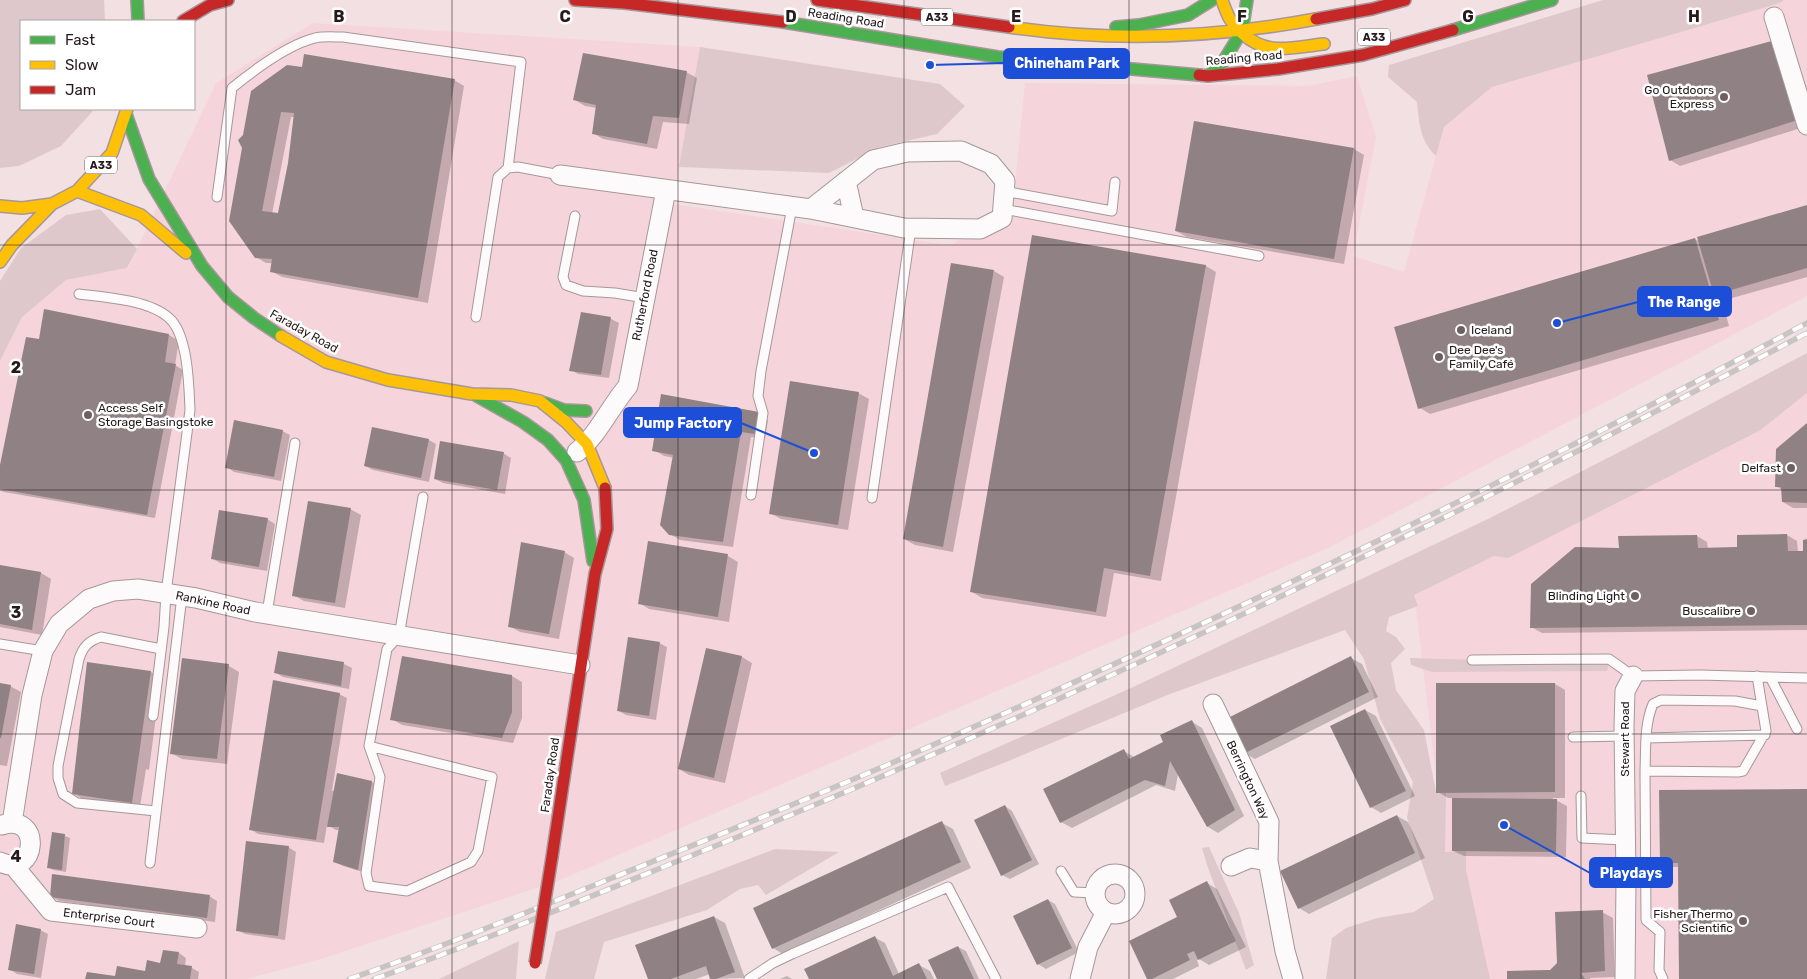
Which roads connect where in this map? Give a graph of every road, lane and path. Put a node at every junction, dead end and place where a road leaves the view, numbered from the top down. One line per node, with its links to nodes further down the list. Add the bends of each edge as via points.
1 (137, 0): 11 (main road)
2 (228, 0): 12 (main road, via 204,8)
3 (575, 0): 16 (main road, Reading Road / A33, via 781,22 998,57)
4 (817, 0): 14 (main road, Reading Road / A33)
5 (1212, 0): 14 (main road, via 1188,15)
6 (1222, 0): 13 (main road, via 1229,20)
7 (1247, 0): 13 (main road)
8 (1405, 0): 13 (main road, Reading Road / A33, via 1363,11)
9 (1552, 0): 16 (main road, Reading Road / A33, via 1363,55)
10 (1774, 17): 18 (street)
11 (138, 20)
12 (185, 20)
13 (1242, 32): 14 (main road, Reading Road / A33, via 1175,36); 15 (main road, via 1260,46 1276,49); 16 (main road, via 1223,62)
14 (1056, 34)
15 (1338, 42)
16 (1208, 76)
17 (126, 111): 24 (main road, A33, via 112,153); 36 (main road, Faraday Road, via 149,179)
18 (1807, 125)
19 (508, 168): 20 (lane, via 518,167); 25 (lane, via 521,62 343,37 316,38 264,63 232,88); 39 (lane, via 498,178)
20 (560, 176): 23 (street)
21 (846, 180): 26 (street, via 873,160 907,152 962,151 992,164 1005,181); 30 (street); 32 (street)
22 (1115, 182): 26 (lane, via 1112,211)
23 (666, 190): 29 (street); 38 (street, Rutherford Road)
24 (77, 191): 27 (main road, A33); 36 (main road, Faraday Road, via 141,215)
25 (217, 197)
26 (1004, 200): 33 (street, via 1002,218 980,229); 34 (lane)
27 (52, 204): 28 (main road, A33, via 22,208); 35 (main road)
28 (0, 206)
29 (792, 207): 30 (street); 51 (lane, via 761,371 758,396 763,413)
30 (811, 209): 32 (street)
31 (576, 216): 38 (lane, via 563,277 566,284 583,291)
32 (854, 217): 33 (street)
33 (910, 228): 53 (lane)
34 (1259, 256)
35 (0, 262)
36 (202, 266): 40 (main road, Faraday Road, via 228,296 254,318 326,362 388,380)
37 (79, 294): 55 (lane, via 122,299 144,306 169,318 178,331 186,357 190,410)
38 (645, 298): 41 (street, Rutherford Road, via 628,386)
39 (476, 317)
40 (472, 394): 42 (main road, Faraday Road, via 511,394); 46 (main road, Faraday Road)
41 (618, 398): 43 (street); 45 (street, Rutherford Road)
42 (540, 400): 43 (main road, via 564,410); 44 (main road, Faraday Road)
43 (586, 410): 44 (street)
44 (566, 422): 46 (street); 48 (main road, Faraday Road)
45 (600, 425): 48 (street, Rutherford Road); 50 (main road, via 595,443)
46 (548, 440): 49 (main road, Faraday Road)
47 (295, 443): 56 (lane)
48 (587, 444): 49 (street, Rutherford Road); 50 (main road, Faraday Road)
49 (566, 460): 54 (main road, Faraday Road, via 584,500)
50 (595, 462): 54 (main road, Faraday Road, via 606,490 607,529)
51 (751, 496)
52 (423, 498): 57 (lane)
53 (872, 498)
54 (595, 574): 62 (main road, Faraday Road)
55 (174, 595): 56 (street, Rankine Road); 59 (lane); 60 (street, Rankine Road, via 138,589 113,590 89,599 59,624); 78 (lane)
56 (267, 613): 57 (street, Rankine Road)
57 (399, 636): 62 (street, Rankine Road); 75 (lane, via 387,649)
58 (0, 644): 60 (lane)
59 (161, 650): 69 (lane); 78 (lane, via 101,637 83,648 58,766 63,794 77,803)
60 (43, 651): 79 (street, Rankine Road)
61 (1472, 660): 63 (lane, via 1609,659)
62 (580, 665): 89 (main road, Faraday Road, bridge)
63 (1633, 676): 64 (lane); 71 (street, Stewart Road, via 1625,691)
64 (1757, 676): 65 (lane); 68 (lane)
65 (1770, 677): 66 (lane); 70 (lane)
66 (1807, 678)
67 (1213, 704): 81 (street, Berrington Way, via 1268,822)
68 (1762, 706): 72 (lane); 74 (lane, via 1735,701 1661,700 1653,704 1649,713)
69 (153, 716)
70 (1797, 729)
71 (1624, 736): 73 (lane); 80 (street, Stewart Road)
72 (1765, 736): 74 (lane); 76 (lane, via 1743,771)
73 (1573, 737)
74 (1646, 738): 76 (lane)
75 (368, 746): 75 (lane, via 380,777 366,873 368,886 407,891 471,862 478,851 492,777)
76 (1645, 771): 95 (lane, via 1646,920 1660,932 1659,970)
77 (1581, 796): 80 (lane, via 1582,838)
78 (156, 811): 82 (lane)
79 (6, 824): 83 (street, Rankine Road, via 25,829 31,840 31,847 22,862)
80 (1626, 840): 94 (street, Stewart Road)
81 (1268, 861): 84 (street, via 1250,858); 93 (street, Berrington Way)
82 (150, 863)
83 (7, 864): 88 (street, Enterprise Court, via 51,911)
84 (1231, 866)
85 (1061, 871): 86 (lane, via 1074,892)
86 (1095, 893): 87 (street, via 1100,908); 87 (street, via 1097,885 1110,875 1121,876 1130,882 1134,893 1130,906 1118,914)
87 (1106, 912): 92 (street, via 1088,947)
88 (197, 928)
89 (535, 967)
90 (749, 979): 91 (lane, via 792,954 948,887)
91 (996, 979)
92 (1080, 979)
93 (1293, 979)
94 (1625, 979)
95 (1663, 979)

